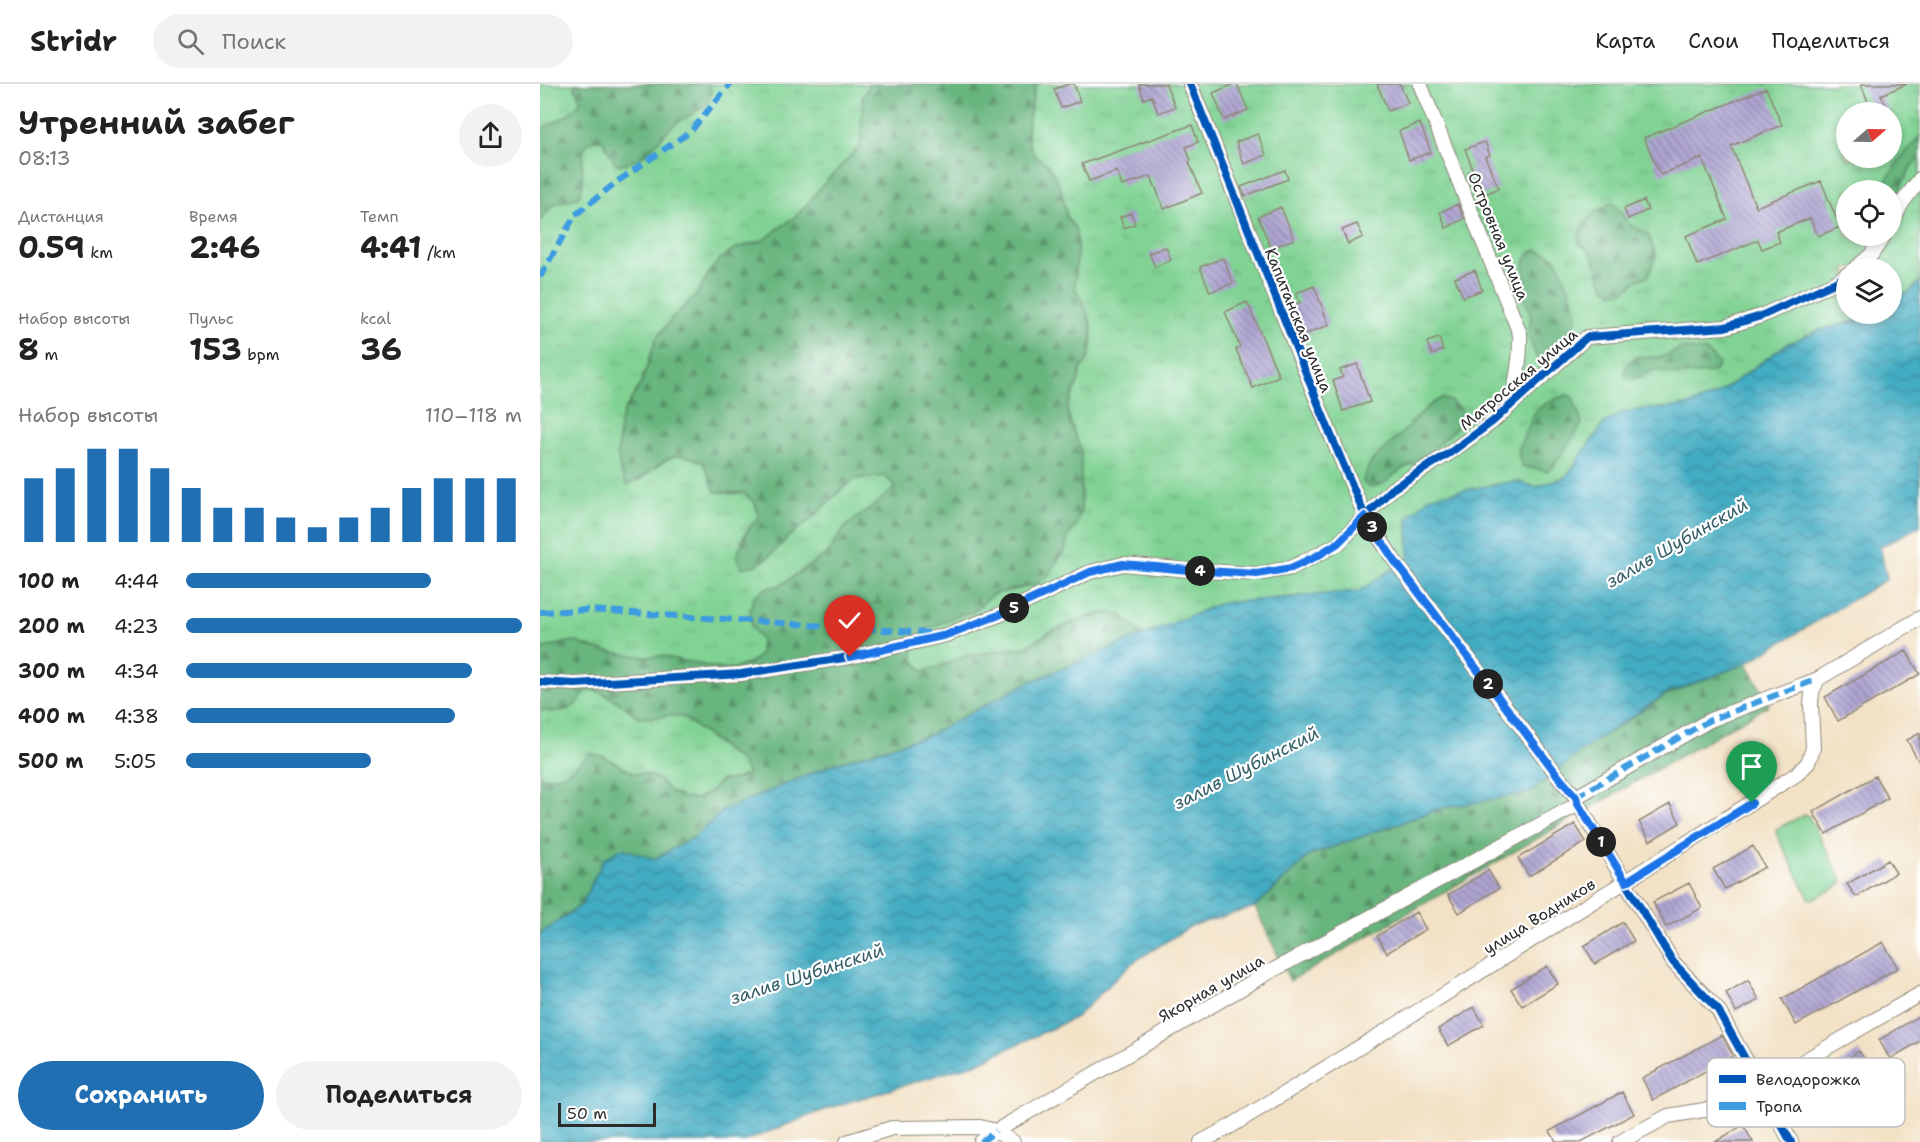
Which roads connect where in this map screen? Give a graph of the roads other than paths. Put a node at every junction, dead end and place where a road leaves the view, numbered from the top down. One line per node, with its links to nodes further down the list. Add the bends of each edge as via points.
1 (1190, 84): 9 (street, Капитанская улица)
2 (1420, 84): 8 (street, Островная улица, via 1520,334 1518,378)
3 (1920, 179): 4 (street)
4 (1902, 203)
5 (1877, 246): 6 (street)
6 (1868, 258)
7 (1836, 282): 8 (street, Матросская улица, via 1761,316 1725,327 1587,337)
8 (1511, 404): 9 (street, Матросская улица, via 1451,452 1392,489)
9 (1365, 516): 12 (street, Матросская улица, via 1338,543 1291,568 1257,574 1123,564 1090,572 946,635 850,657 741,674 575,684); 13 (street, Капитанская улица)
10 (1920, 618): 11 (street)
11 (1818, 679): 13 (street, Якорная улица, via 1710,720); 14 (street, улица Водников, via 1812,692 1814,747 1808,763 1797,774)
12 (540, 682)
13 (1577, 801): 14 (street, Капитанская улица); 20 (street, Якорная улица, via 1266,974)
14 (1626, 882): 16 (street, Капитанская улица, via 1672,962 1718,1010); 24 (street, улица Водников)
15 (1920, 994): 17 (street)
16 (1745, 1058)
17 (1809, 1058)
18 (1707, 1110): 25 (street, via 1668,1116)
19 (1783, 1127): 26 (street, Капитанская улица)
20 (996, 1131): 21 (street, via 980,1127 892,1128); 22 (street, Якорная улица); 23 (street)
21 (847, 1142)
22 (981, 1142)
23 (1013, 1142)
24 (1201, 1142)
25 (1620, 1142)
26 (1791, 1142)

